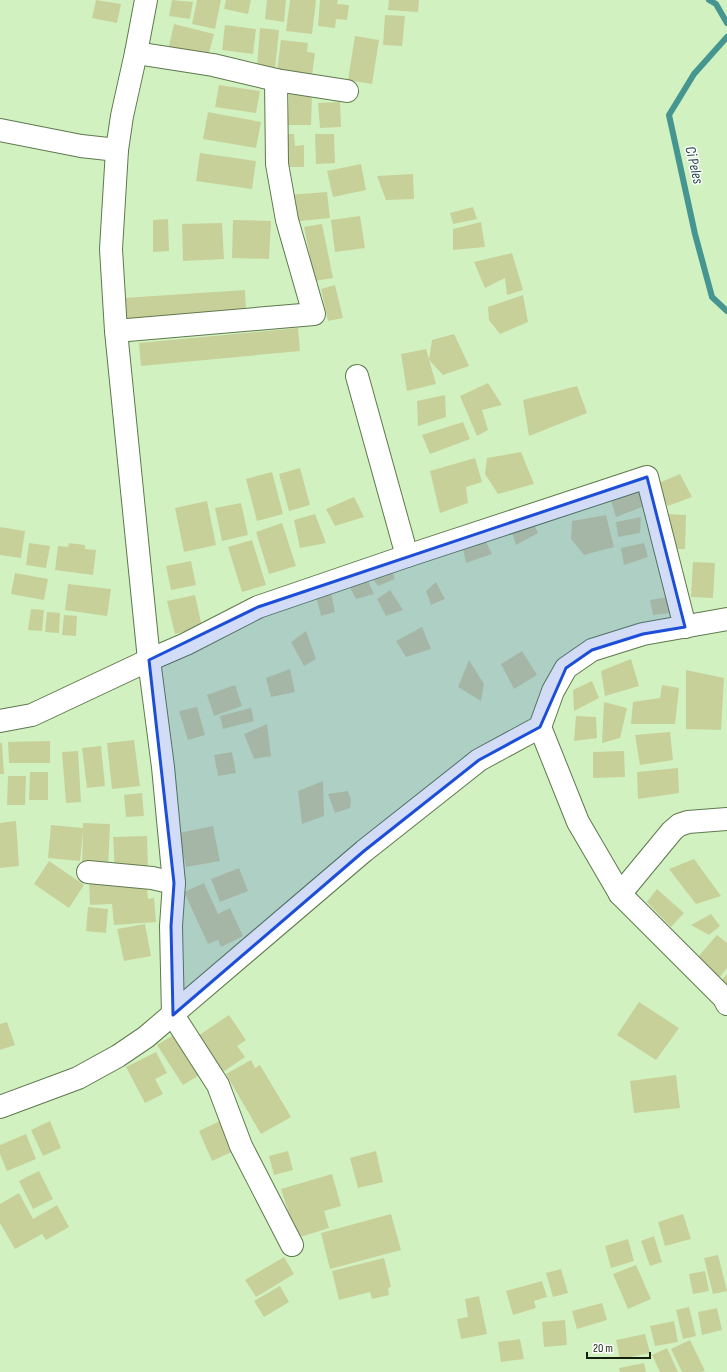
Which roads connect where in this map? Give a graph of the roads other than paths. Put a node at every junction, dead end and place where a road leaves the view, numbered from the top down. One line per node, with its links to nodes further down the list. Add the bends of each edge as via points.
1 (146, 0): 2 (street)
2 (136, 53): 3 (street, via 213,65); 6 (street)
3 (276, 80): 4 (street); 7 (street, via 277,164 287,220 314,314)
4 (347, 91)
5 (0, 130): 6 (street, via 81,146)
6 (117, 150): 7 (street, via 111,249)
7 (116, 331): 12 (street)
8 (357, 376): 9 (street)
9 (407, 556): 11 (street, via 647,477); 12 (street, via 258,607)
10 (727, 619): 11 (street)
11 (685, 626): 14 (street, via 643,634 592,650 566,668 553,691)
12 (149, 660): 13 (street, via 32,714); 17 (street)
13 (0, 721)
14 (540, 726): 18 (street, via 578,822); 20 (street, via 479,760 370,846)
15 (727, 819): 18 (street, via 679,825)
16 (88, 872): 17 (street, via 152,878)
17 (174, 883): 20 (street, via 171,926)
18 (620, 894): 19 (street, via 724,998)
19 (727, 1004)
20 (173, 1015): 21 (street, via 118,1056 78,1078); 22 (street, via 218,1085 241,1146)
21 (0, 1107)
22 (292, 1245)

